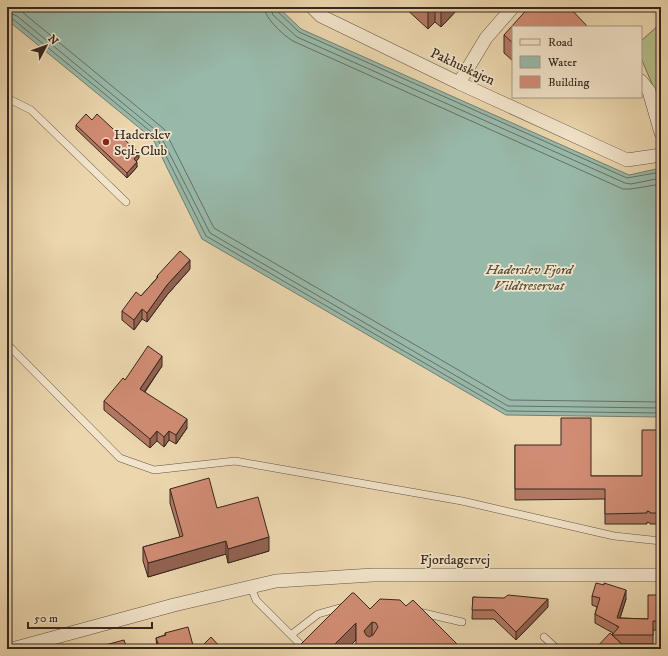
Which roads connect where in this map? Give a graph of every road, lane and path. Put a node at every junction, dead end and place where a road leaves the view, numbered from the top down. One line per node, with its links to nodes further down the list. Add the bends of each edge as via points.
1 (312, 7): 4 (street, Pakhuskajen, via 321,16)
2 (513, 7): 4 (street, via 486,38)
3 (642, 82): 6 (street, via 649,91)
4 (460, 83): 7 (street, Pakhuskajen, via 627,160)
5 (7, 98): 8 (lane, via 31,110)
6 (661, 133)
7 (656, 156)
8 (126, 202)
9 (7, 344): 10 (lane, via 120,458 154,470 235,461 462,501 614,536)
10 (661, 542)
11 (661, 575): 12 (street, Fjordagervej, via 373,575 276,581)
12 (251, 587): 16 (lane, via 256,600); 18 (street, Fjordagervej)
13 (352, 605): 16 (lane, via 318,614)
14 (411, 611): 15 (lane)
15 (462, 622)
16 (291, 635): 19 (lane)
17 (544, 637): 20 (lane)
18 (12, 649)
19 (305, 649)
20 (556, 649)

